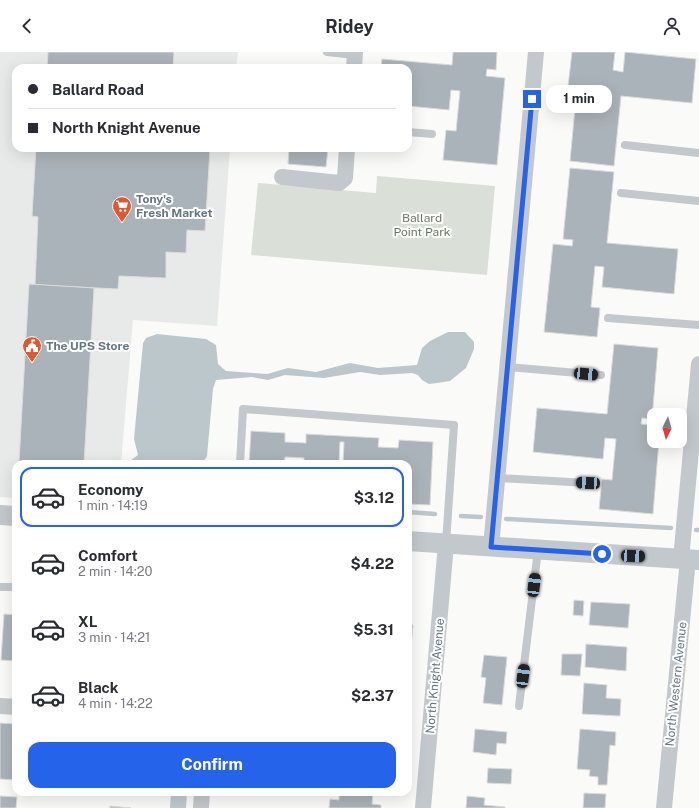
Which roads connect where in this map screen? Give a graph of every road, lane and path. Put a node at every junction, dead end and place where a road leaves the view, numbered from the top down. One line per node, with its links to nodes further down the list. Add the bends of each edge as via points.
1 (327, 52): 3 (lane)
2 (536, 52): 15 (street)
3 (355, 58)
4 (412, 132): 5 (lane)
5 (432, 134)
6 (625, 145): 8 (lane)
7 (347, 152): 9 (street, via 345,178 339,182)
8 (699, 153)
9 (282, 177)
10 (621, 193): 11 (lane)
11 (699, 202)
12 (608, 318): 13 (lane)
13 (699, 325)
14 (699, 364): 16 (street, North Western Avenue)
15 (507, 367): 17 (lane); 19 (street)
16 (699, 369): 27 (street, North Western Avenue, via 690,487)
17 (601, 375)
18 (240, 460): 24 (lane, via 243,409 454,425)
19 (497, 478): 20 (lane); 25 (street)
20 (588, 483)
21 (0, 515): 22 (street)
22 (12, 516)
23 (412, 541): 24 (street)
24 (446, 544): 25 (street); 37 (street, North Knight Avenue)
25 (491, 547): 26 (street)
26 (538, 550): 27 (street); 31 (lane)
27 (689, 559): 38 (street, North Western Avenue)
28 (0, 587): 29 (lane)
29 (12, 587)
30 (0, 706): 32 (street)
31 (519, 706)
32 (12, 707)
33 (179, 796): 35 (street)
34 (202, 796): 36 (street)
35 (178, 808)
36 (200, 808)
37 (423, 808)
38 (664, 808)

